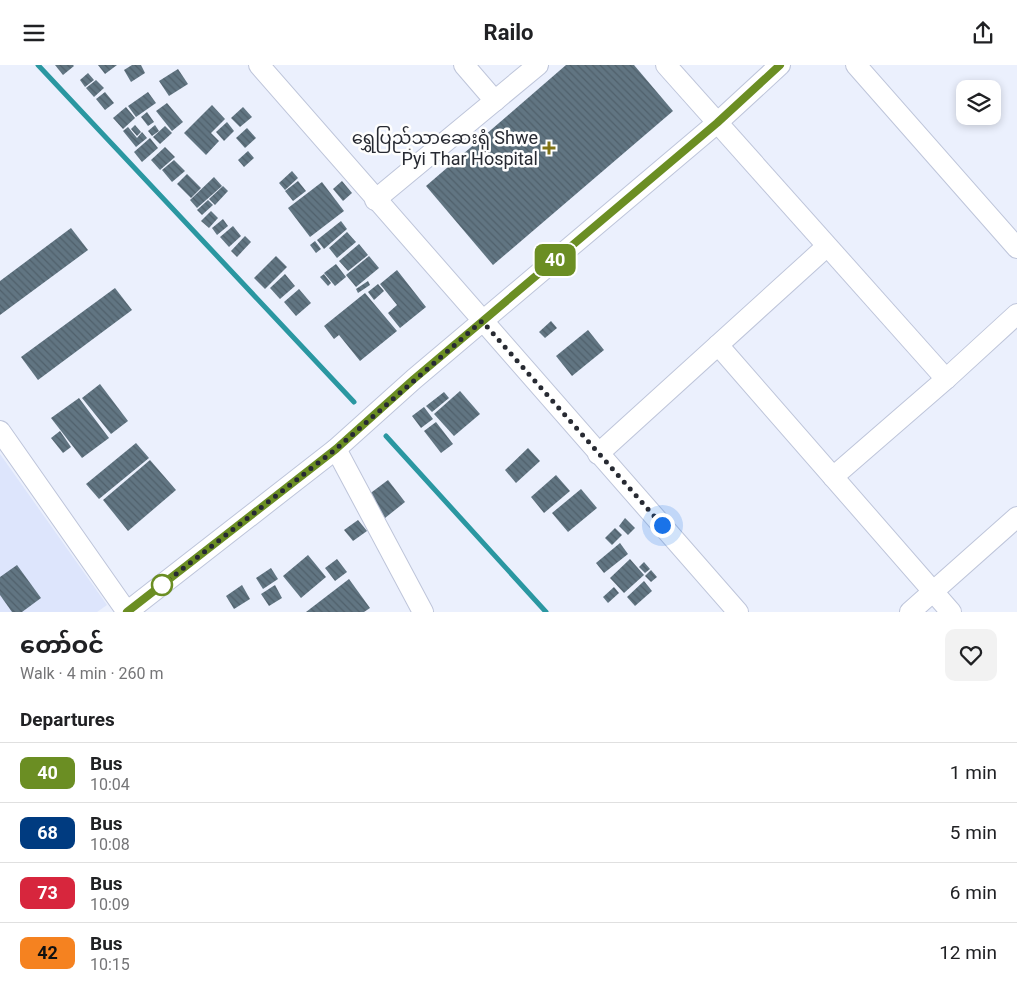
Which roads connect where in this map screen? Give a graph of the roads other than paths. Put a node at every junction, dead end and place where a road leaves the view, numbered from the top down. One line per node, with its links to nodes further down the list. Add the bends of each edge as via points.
1 (258, 65): 9 (street)
2 (464, 65): 7 (street)
3 (538, 65): 7 (street)
4 (666, 65): 8 (street)
5 (780, 65): 8 (street)
6 (856, 65): 11 (street)
7 (495, 101): 9 (street)
8 (717, 123): 10 (street); 13 (street)
9 (375, 199): 13 (street)
10 (826, 247): 14 (street); 15 (street)
11 (1017, 248)
12 (1017, 314): 15 (street)
13 (482, 321): 17 (street); 18 (street)
14 (718, 345): 18 (street); 19 (street)
15 (946, 379): 19 (street)
16 (0, 431): 22 (street)
17 (336, 449): 22 (street); 23 (street)
18 (598, 453): 24 (street)
19 (833, 477): 21 (street)
20 (1017, 517): 21 (street)
21 (934, 592): 25 (street); 26 (street)
22 (127, 612)
23 (424, 612)
24 (738, 612)
25 (910, 612)
26 (951, 612)

